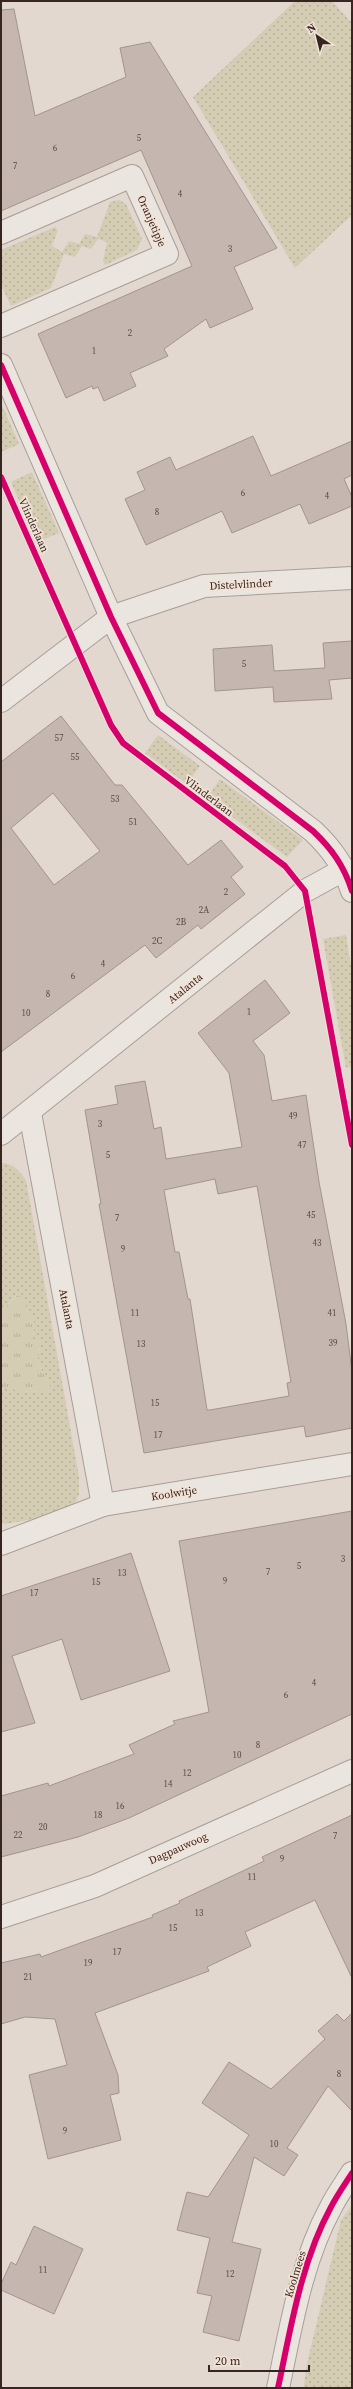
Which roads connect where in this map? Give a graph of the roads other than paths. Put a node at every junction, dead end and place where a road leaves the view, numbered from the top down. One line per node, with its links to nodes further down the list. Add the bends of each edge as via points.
1 (1, 233): 2 (street, Oranjetipje, via 132,176 167,254)
2 (1, 326)
3 (1, 365): 5 (street)
4 (352, 578): 5 (street, Distelvlinder, via 204,586)
5 (111, 617): 6 (street, Distelvlinder); 7 (street, via 158,713 313,832 330,847)
6 (1, 701)
7 (345, 869): 8 (street); 9 (street, Atalanta, via 305,891)
8 (352, 891)
9 (30, 1113): 10 (street, Atalanta); 12 (street, Atalanta)
10 (1, 1134)
11 (352, 1464): 12 (street, Koolwitje)
12 (104, 1505): 13 (street, Koolwitje)
13 (1, 1544)
14 (352, 1771): 15 (street, Dagpauwoog, via 95,1886)
15 (1, 1917)
16 (352, 2173): 17 (street, Koolmees, via 330,2207 298,2292)
17 (278, 2388)

